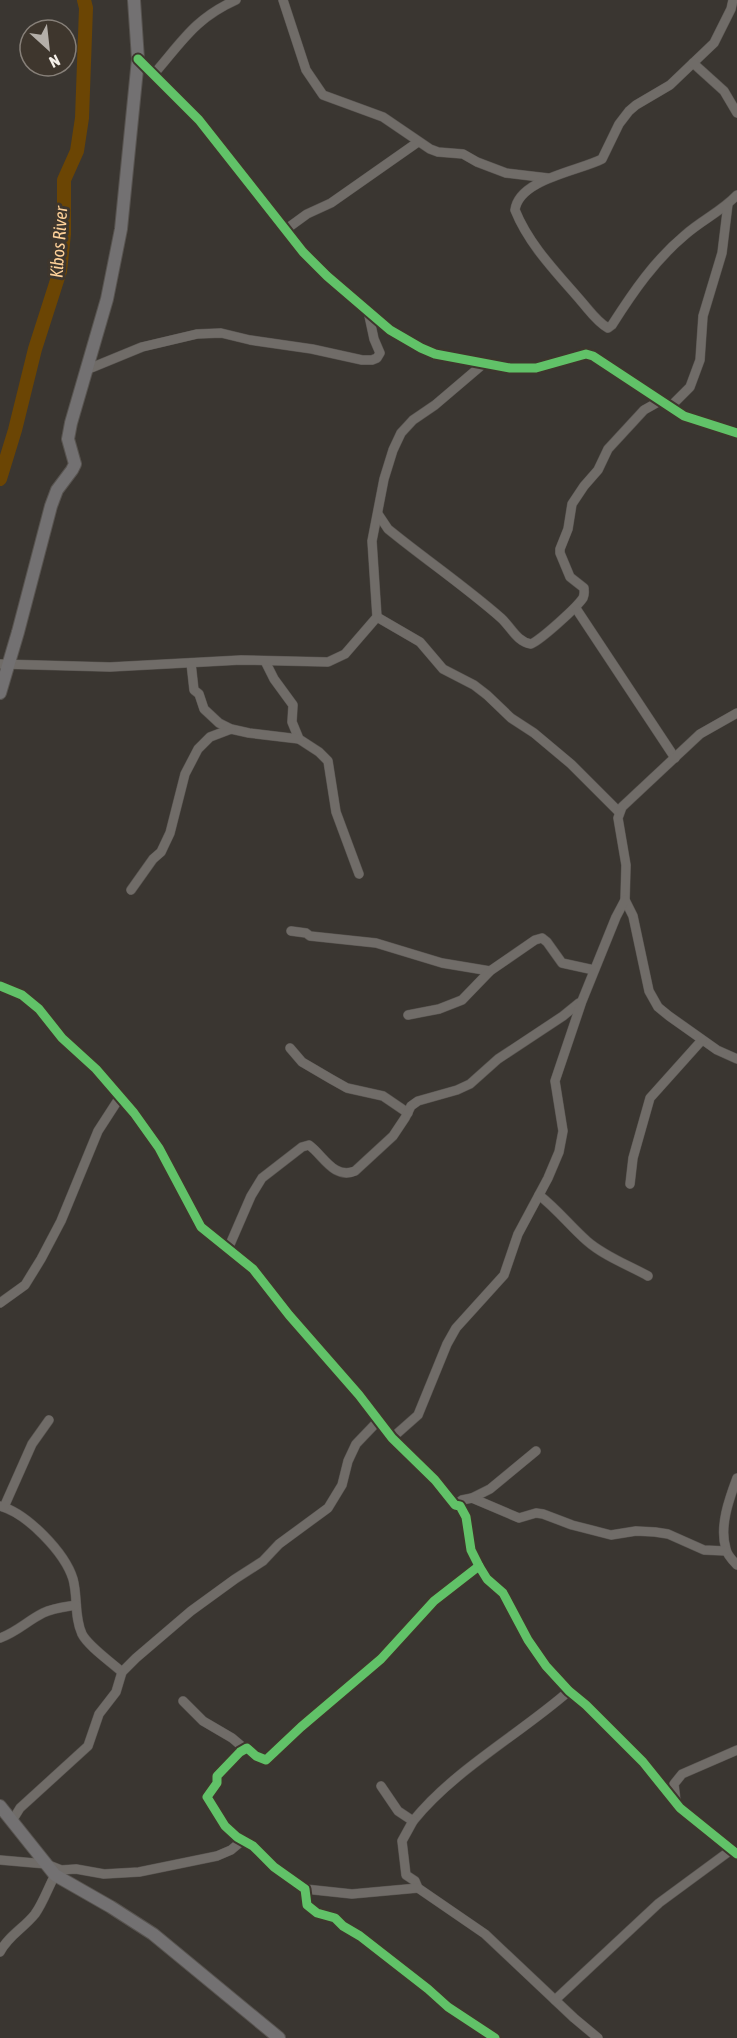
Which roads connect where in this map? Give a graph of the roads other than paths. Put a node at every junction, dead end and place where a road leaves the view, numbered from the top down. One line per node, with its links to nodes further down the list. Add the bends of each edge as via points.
1 (134, 0): 5 (main road)
2 (236, 0): 7 (street, via 193,27)
3 (283, 0): 9 (street, via 306,70 320,91 383,117)
4 (733, 0): 6 (street, via 720,34)
5 (138, 59): 7 (street); 16 (main road, via 121,229 107,299)
6 (693, 63): 8 (street, via 724,92); 10 (street, via 670,85 628,111 602,159)
7 (153, 75): 13 (street, via 199,120)
8 (737, 113)
9 (418, 142): 10 (street, via 438,152 463,154 506,173); 13 (street)
10 (551, 178): 12 (street, via 528,190 515,210 529,238 608,328 649,270 685,235)
11 (737, 195): 12 (street)
12 (728, 204): 18 (street, via 722,253 703,316 700,360 690,387)
13 (285, 230): 14 (street, via 327,276)
14 (368, 311): 15 (street, via 421,348); 16 (street, via 380,353 372,360 221,333 197,334 142,347)
15 (482, 365): 17 (street, via 536,368 586,354 630,378); 20 (street, via 401,433 384,478)
16 (86, 370): 24 (main road, via 68,439 75,464 51,506)
17 (660, 401): 18 (street); 20 (street, via 644,410 608,449 573,504 560,554 570,576 584,588 583,598 531,644 521,640 477,598 388,529)
18 (670, 407): 19 (street, via 684,416)
19 (737, 433)
20 (378, 514): 22 (street, via 372,541)
21 (577, 610): 30 (street)
22 (377, 616): 23 (street, via 345,654 335,660); 31 (street, via 420,642 443,669 487,694 511,718 571,764)
23 (265, 660): 25 (street); 29 (street, via 293,705 292,722)
24 (4, 663): 25 (street, via 110,667); 26 (main road)
25 (191, 663): 28 (street, via 194,690 204,709)
26 (0, 693)
27 (737, 713): 30 (street, via 700,734)
28 (231, 729): 29 (street); 33 (street, via 210,737 198,749 185,774 170,833 161,852)
29 (298, 739): 32 (street, via 328,761 336,812)
30 (675, 758): 31 (street)
31 (619, 812): 34 (street)
32 (358, 874)
33 (131, 890)
34 (626, 900): 36 (street); 41 (street, via 652,998)
35 (291, 931): 37 (street, via 376,943 441,963)
36 (594, 970): 37 (street, via 562,963 542,938); 39 (street)
37 (490, 971): 40 (street, via 462,1000)
38 (0, 986): 44 (street, via 39,1009)
39 (582, 1001): 45 (street, via 498,1059 470,1084 418,1101); 47 (street, via 555,1081 563,1131 559,1152)
40 (408, 1016)
41 (702, 1040): 43 (street); 46 (street, via 650,1098)
42 (290, 1048): 45 (street, via 302,1062 347,1088 383,1096)
43 (737, 1059)
44 (120, 1098): 48 (street, via 159,1149 201,1227); 50 (street, via 98,1131 61,1221 36,1267 25,1285)
45 (408, 1113): 48 (street, via 393,1136 355,1172 336,1170 309,1145 274,1167 251,1196)
46 (630, 1184)
47 (539, 1195): 49 (street, via 593,1245); 53 (street, via 518,1234 504,1275 456,1328 418,1414)
48 (228, 1249): 52 (street, via 253,1269)
49 (648, 1276)
50 (0, 1303)
51 (49, 1420): 58 (street, via 32,1444)
52 (378, 1421): 53 (street); 64 (street, via 356,1444 342,1485 328,1508 279,1544 263,1562 191,1611)
53 (392, 1438): 57 (street)
54 (536, 1451): 56 (street, via 490,1489)
55 (737, 1478): 59 (street, via 724,1529)
56 (472, 1498): 57 (street); 59 (street, via 519,1518 543,1514 611,1535 656,1532 704,1550)
57 (455, 1505): 61 (street, via 460,1506 466,1517 471,1550)
58 (2, 1506): 62 (street, via 22,1516 62,1558 74,1581)
59 (726, 1551): 60 (street)
60 (737, 1565)
61 (479, 1566): 65 (street, via 503,1593 537,1655); 67 (street, via 434,1601 381,1659 266,1760)
62 (76, 1605): 63 (street, via 45,1612 15,1633); 64 (street, via 85,1638)
63 (0, 1638)
64 (122, 1672): 72 (street, via 116,1692 99,1714 88,1746 20,1808)
65 (569, 1691): 70 (street, via 643,1761); 73 (street, via 426,1804)
66 (183, 1701): 67 (street, via 203,1721)
67 (245, 1749): 74 (street, via 217,1776 217,1783 207,1797 225,1826)
68 (737, 1750): 70 (street, via 676,1779)
69 (381, 1786): 73 (street, via 398,1811)
70 (678, 1805): 75 (street)
71 (0, 1806): 72 (main road)
72 (12, 1821): 77 (main road)
73 (413, 1821): 79 (street, via 402,1841 406,1875)
74 (243, 1840): 77 (street, via 217,1856 139,1872 104,1874 61,1870); 80 (street)
75 (734, 1852): 82 (street, via 659,1903)
76 (0, 1860): 77 (street)
77 (46, 1864): 78 (main road)
78 (55, 1875): 81 (street, via 36,1913 5,1941); 83 (main road, via 153,1934)
79 (418, 1888): 80 (street, via 352,1894); 82 (street, via 485,1934)
80 (305, 1889): 84 (street, via 307,1905 316,1913 335,1918 448,2007)
81 (0, 1952)
82 (555, 2000): 85 (street)
83 (279, 2038)
84 (495, 2038)
85 (598, 2038)

